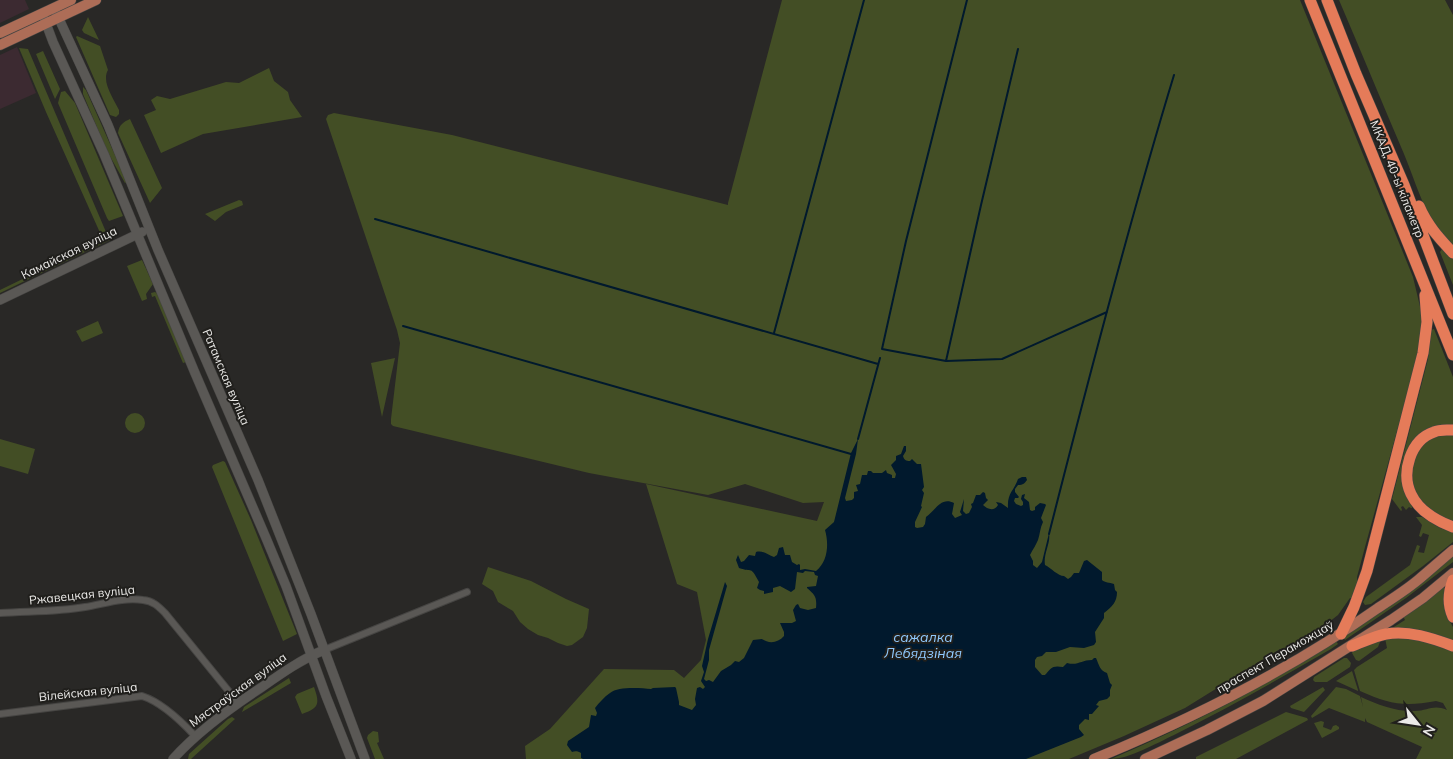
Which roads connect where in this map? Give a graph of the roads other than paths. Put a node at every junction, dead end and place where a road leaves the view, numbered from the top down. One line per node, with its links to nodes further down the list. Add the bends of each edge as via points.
1 (72, 0): 5 (main road)
2 (96, 0): 7 (main road)
3 (1310, 0): 15 (highway, МКАД, 40-ы кіламетр)
4 (1328, 2): 11 (highway, МКАД, 40-ы кіламетр)
5 (54, 8): 6 (main road); 7 (main road, Ратамская вуліца)
6 (42, 13): 8 (main road, Ратамская вуліца); 9 (main road)
7 (59, 18): 8 (main road); 12 (main road, Ратамская вуліца, via 108,125)
8 (46, 24): 10 (main road); 13 (main road, Ратамская вуліца)
9 (0, 33)
10 (0, 45)
11 (1404, 185): 14 (highway, via 1428,224); 17 (highway, МКАД, 40-ы кіламетр)
12 (149, 228): 13 (main road, Камайская вуліца); 30 (main road, Ратамская вуліца, via 258,480)
13 (138, 234): 16 (main road, Камайская вуліца); 31 (main road, Ратамская вуліца, via 266,538)
14 (1453, 253)
15 (1424, 284): 18 (highway, МКАД, 40-ы кіламетр); 27 (highway, via 1427,322 1423,353 1367,571)
16 (0, 300)
17 (1453, 314)
18 (1453, 355)
19 (1453, 430): 20 (highway, via 1433,432 1424,437 1411,452 1407,473 1411,495 1418,504 1428,514)
20 (1453, 527)
21 (1453, 550): 27 (main road, праспект Пераможцаў, via 1418,580)
22 (1453, 573): 28 (main road, via 1423,598)
23 (1453, 580): 26 (highway, via 1448,604)
24 (467, 592): 30 (street)
25 (0, 613): 32 (street, Ржавецкая вуліца, via 58,610 128,600 150,601 165,613 231,694)
26 (1453, 617)
27 (1341, 634): 38 (main road, праспект Пераможцаў, via 1228,699)
28 (1352, 646): 29 (highway, via 1384,634 1402,633); 39 (main road, via 1263,701)
29 (1453, 646)
30 (324, 650): 31 (main road, Мястраўская вуліца); 37 (main road, Ратамская вуліца)
31 (311, 655): 32 (main road, Мястраўская вуліца); 36 (main road, Ратамская вуліца)
32 (235, 706): 34 (main road, Мястраўская вуліца)
33 (0, 714): 34 (street, Вілейская вуліца, via 142,696 156,703)
34 (195, 736): 35 (main road, Мястраўская вуліца)
35 (173, 759)
36 (351, 759)
37 (365, 759)
38 (1094, 759)
39 (1145, 759)

